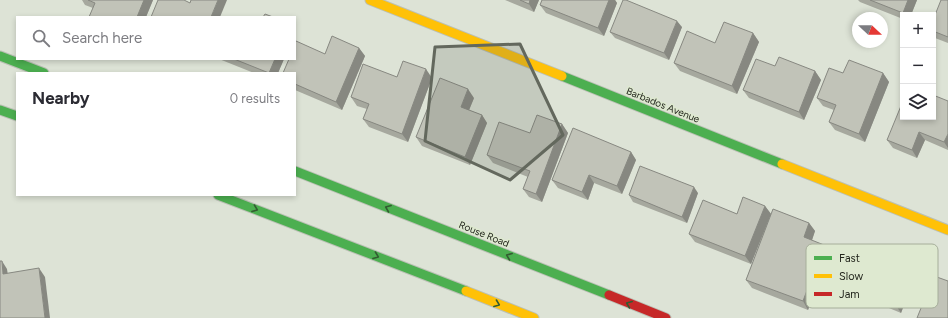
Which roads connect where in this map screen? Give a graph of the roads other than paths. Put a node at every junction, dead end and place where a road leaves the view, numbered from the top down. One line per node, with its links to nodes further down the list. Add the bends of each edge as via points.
1 (370, 0): 8 (street, Barbados Avenue)
2 (0, 56): 3 (street)
3 (41, 72)
4 (0, 110): 5 (street)
5 (16, 116)
6 (296, 171): 10 (street, Rouse Road, one-way to 6)
7 (221, 196): 9 (street, one-way to 9)
8 (948, 230)
9 (534, 318)
10 (666, 318)

